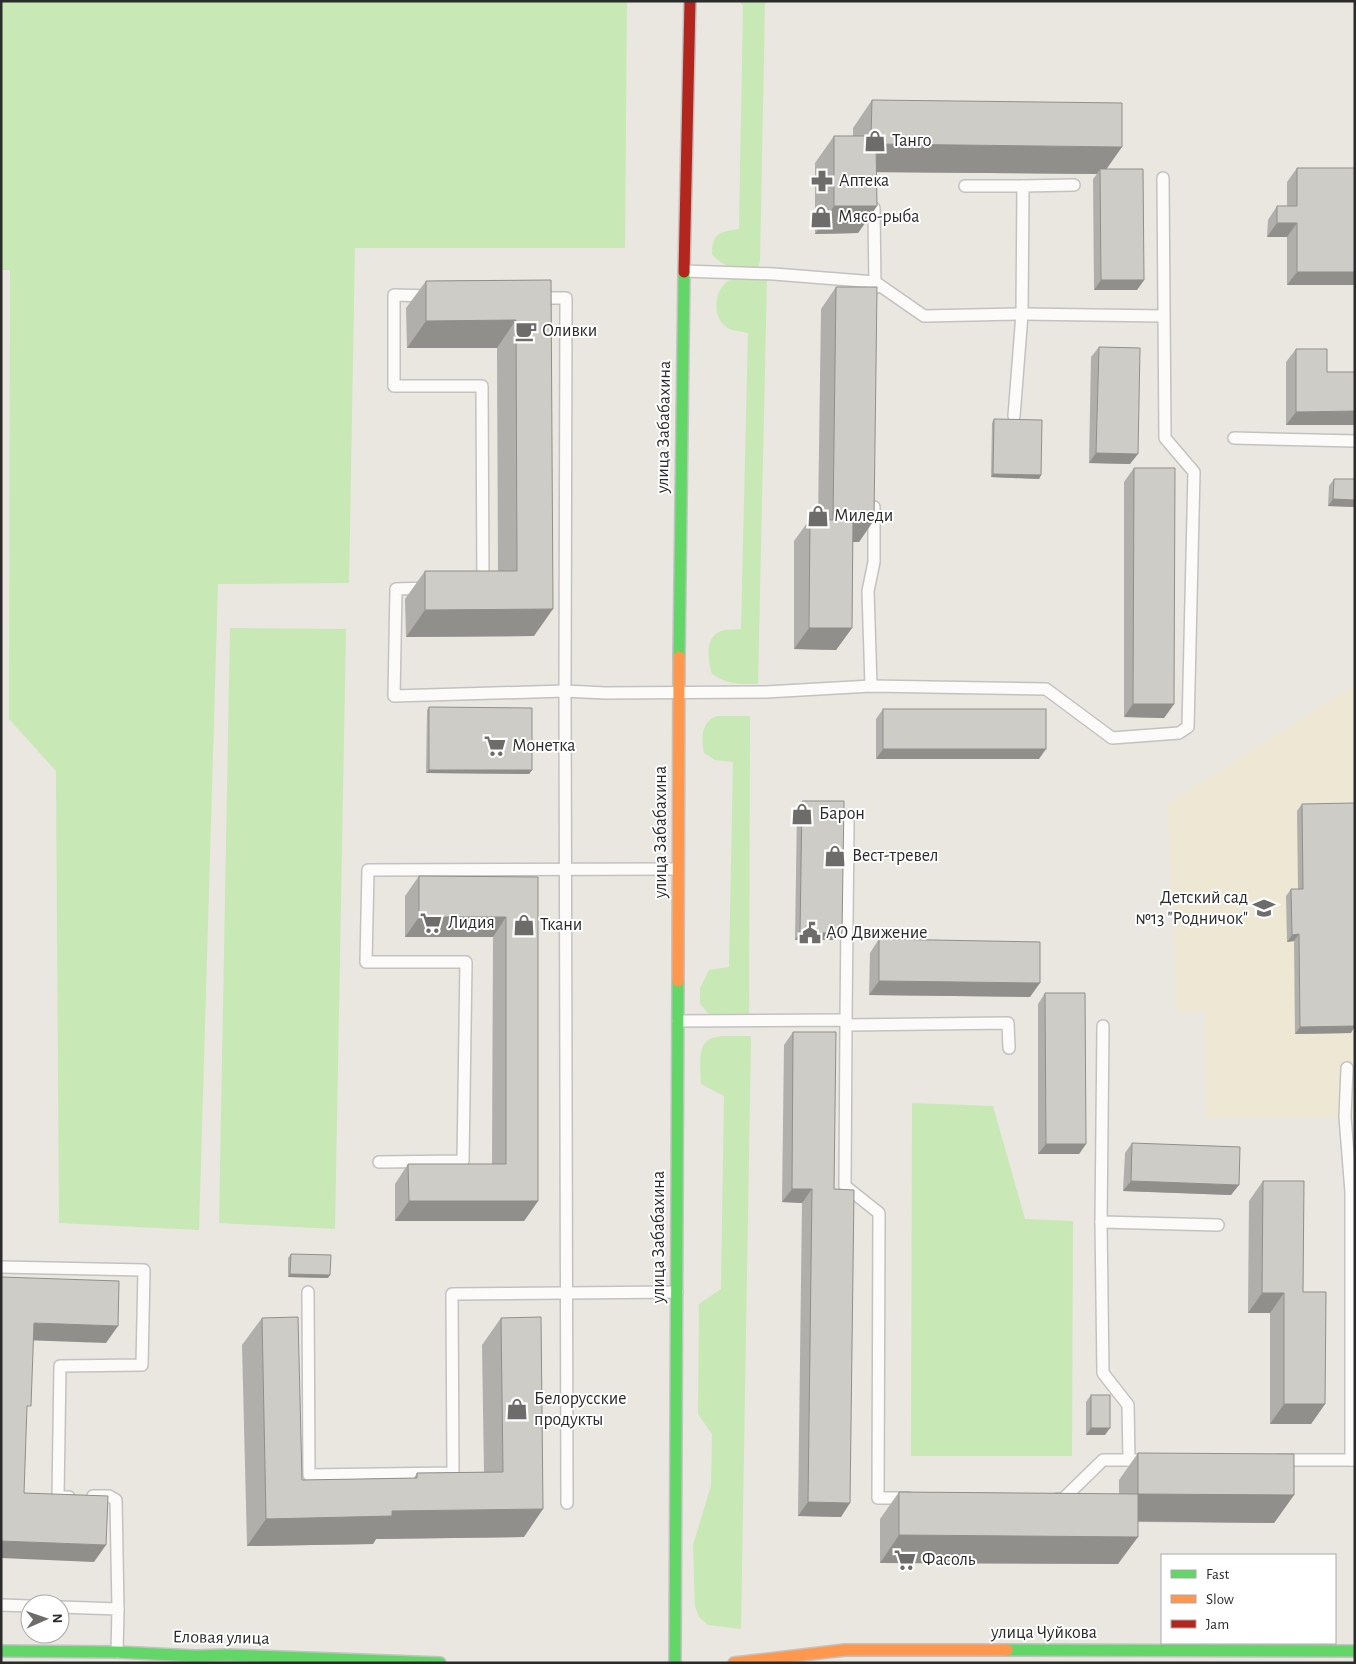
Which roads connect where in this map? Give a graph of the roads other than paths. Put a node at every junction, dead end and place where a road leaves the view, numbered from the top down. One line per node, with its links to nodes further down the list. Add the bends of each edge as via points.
1 (690, 1): 7 (street, улица Забабахина)
2 (1163, 178): 13 (lane)
3 (1074, 185): 5 (lane)
4 (965, 186): 5 (lane)
5 (1023, 186): 12 (lane)
6 (874, 208): 8 (lane)
7 (684, 272): 8 (lane, via 774,274); 22 (street, улица Забабахина)
8 (875, 282): 11 (lane); 12 (lane, via 924,316)
9 (442, 296): 19 (lane, via 394,295 394,386 482,386 483,588)
10 (528, 297): 21 (lane, via 566,298)
11 (875, 302)
12 (1022, 314): 13 (lane); 14 (lane)
13 (1163, 316): 20 (lane, via 1165,438 1194,472 1188,726 1179,733 1112,738 1046,689)
14 (1014, 416)
15 (1234, 438): 16 (lane)
16 (1355, 441)
17 (874, 492): 20 (lane, via 874,562 868,591)
18 (444, 588): 21 (lane, via 396,589 394,696)
19 (473, 588)
20 (871, 686): 22 (lane, via 766,692)
21 (565, 691): 22 (lane); 25 (lane)
22 (679, 692): 24 (street, улица Забабахина)
23 (848, 822): 27 (lane)
24 (678, 869): 25 (lane); 26 (street, улица Забабахина)
25 (565, 870): 31 (lane, via 368,870 366,962 466,962 462,1161); 37 (lane)
26 (678, 1021): 27 (lane); 36 (street, улица Забабахина)
27 (846, 1022): 29 (lane, via 1008,1023); 42 (lane, via 845,1186 878,1213 878,1498)
28 (1103, 1026): 32 (lane)
29 (1009, 1048)
30 (1347, 1068): 41 (lane, via 1345,1117 1351,1192)
31 (379, 1162)
32 (1101, 1222): 33 (lane); 38 (lane, via 1103,1373 1128,1405)
33 (1218, 1226)
34 (1, 1267): 48 (lane, via 144,1270 142,1365 60,1366 58,1497 109,1496 116,1500)
35 (308, 1292): 37 (lane, via 309,1475 453,1473 452,1294)
36 (677, 1292): 37 (lane); 53 (street, улица Забабахина)
37 (566, 1293): 44 (lane)
38 (1129, 1460): 39 (lane); 43 (lane, via 1103,1460 1063,1499)
39 (1158, 1460)
40 (1264, 1460): 41 (lane)
41 (1353, 1460)
42 (917, 1498)
43 (1044, 1499)
44 (567, 1503)
45 (1, 1605): 46 (lane)
46 (20, 1606)
47 (70, 1607): 48 (lane)
48 (118, 1609): 51 (lane)
49 (1, 1651): 51 (street, Еловая улица)
50 (1355, 1651): 54 (street, улица Чуйкова, via 845,1650)
51 (117, 1652): 52 (street, Еловая улица)
52 (440, 1663)
53 (675, 1663)
54 (734, 1663)

